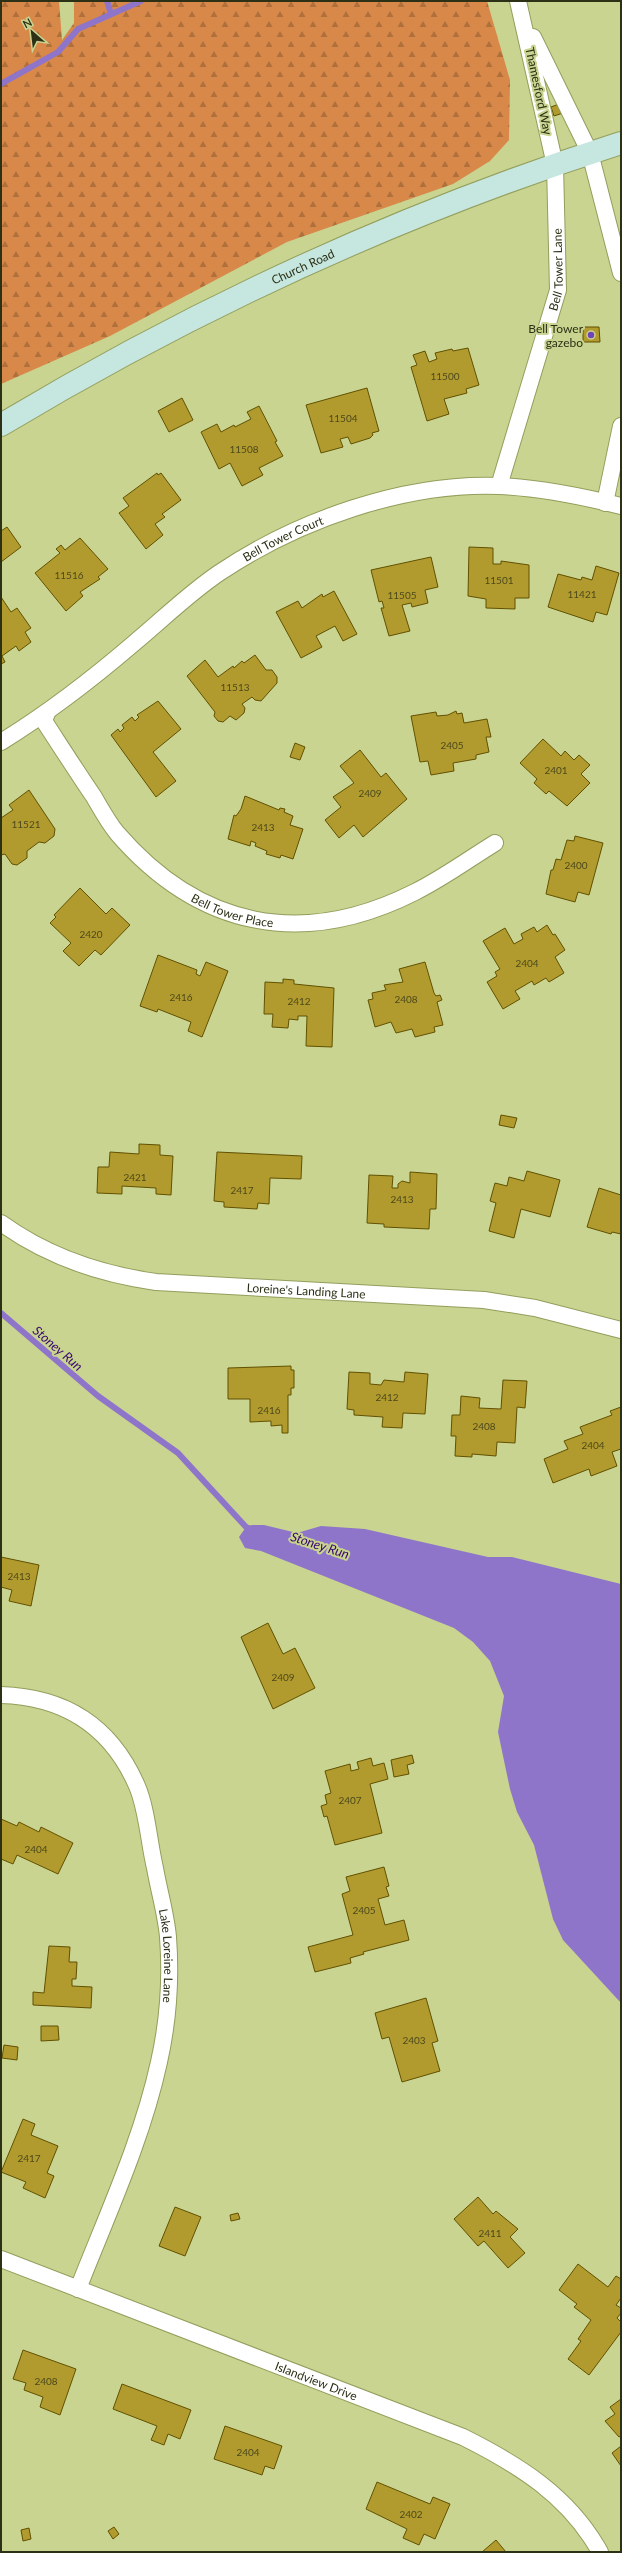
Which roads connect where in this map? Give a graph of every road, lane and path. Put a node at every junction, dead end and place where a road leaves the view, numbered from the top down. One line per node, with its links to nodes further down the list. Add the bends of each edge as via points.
1 (518, 1): 2 (street, Thamesford Way)
2 (523, 16): 4 (street, Thamesford Way); 5 (street, Thamesford Way)
3 (621, 143): 4 (main road, Church Road)
4 (590, 152): 5 (main road, Church Road); 6 (street)
5 (555, 165): 7 (main road, Church Road, via 385,230 299,267 189,319 82,377); 9 (street, Bell Tower Lane, via 558,290)
6 (621, 273)
7 (1, 425)
8 (621, 426): 10 (street)
9 (499, 486): 10 (street, Bell Tower Court, via 556,491); 12 (street, Bell Tower Court, via 437,490 372,503 320,520 260,548 219,573 182,601)
10 (605, 502): 11 (street, Bell Tower Court)
11 (621, 506)
12 (47, 714): 13 (street, Bell Tower Court); 14 (street, Bell Tower Place, via 44,721 116,832 155,872 196,899 241,917 288,925 350,918 415,892)
13 (1, 742)
14 (495, 843)
15 (1, 1223): 16 (street, Loreine's Landing Lane, via 42,1249 79,1266 116,1276 156,1282 484,1300 535,1308)
16 (621, 1330)
17 (1, 1695): 19 (street, Lake Loreine Lane, via 28,1696 67,1709 89,1723 111,1743 140,1796 168,1937 168,1993 160,2061 146,2112)
18 (1, 2259): 19 (street, Islandview Drive)
19 (78, 2289): 20 (street, Islandview Drive, via 457,2435 488,2450 518,2466 551,2491 585,2528)
20 (600, 2552)

